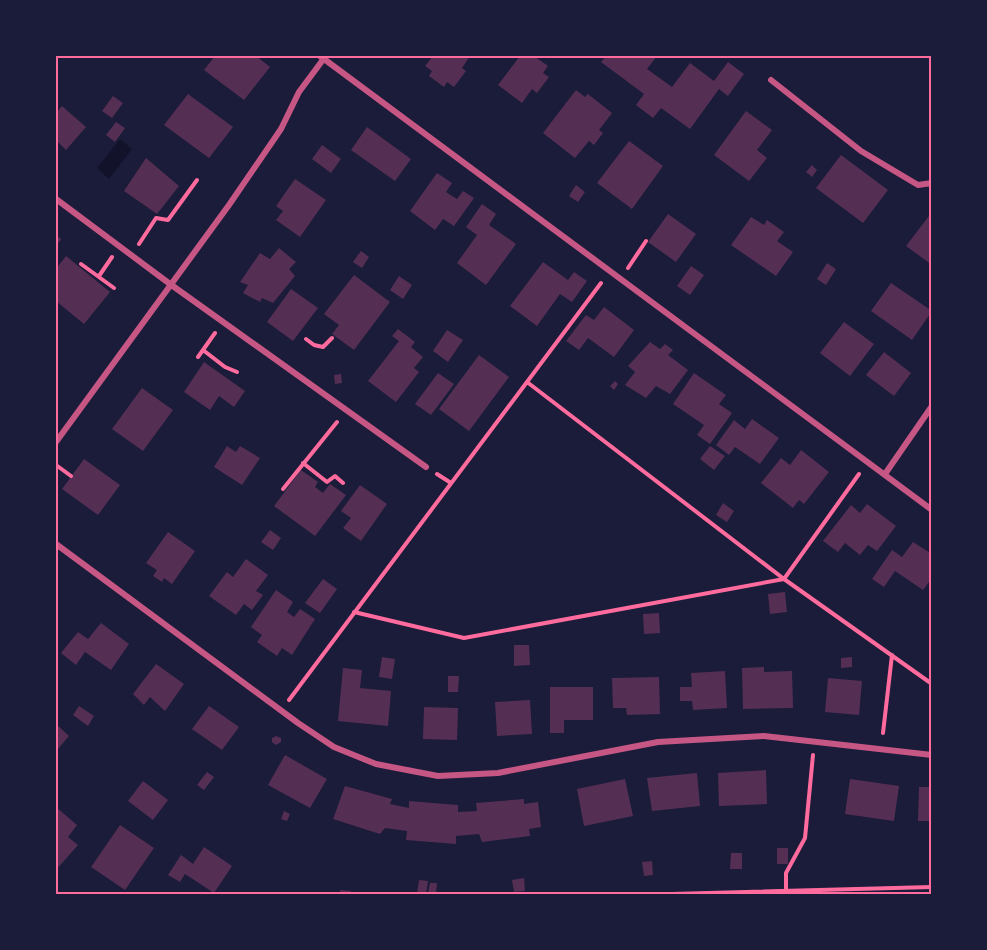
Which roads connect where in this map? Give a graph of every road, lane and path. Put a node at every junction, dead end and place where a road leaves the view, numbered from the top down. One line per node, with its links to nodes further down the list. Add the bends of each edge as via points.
1 (323, 56): 10 (street); 13 (street, via 281,129 230,205)
2 (771, 80): 4 (street, via 861,152 918,185)
3 (197, 180): 8 (path, via 168,220 156,218)
4 (932, 183)
5 (56, 199): 8 (street)
6 (646, 241): 12 (path)
7 (115, 254): 11 (path)
8 (131, 255): 13 (street)
9 (81, 264): 11 (path)
10 (610, 270): 12 (street); 21 (path)
11 (99, 276): 14 (path)
12 (620, 278): 25 (street)
13 (170, 284): 23 (street); 24 (street)
14 (114, 288)
15 (216, 332): 18 (path)
16 (332, 338): 17 (path, via 323,347)
17 (306, 339)
18 (203, 350): 19 (path); 20 (path)
19 (198, 357)
20 (237, 372)
21 (527, 382): 35 (path); 36 (path)
22 (932, 406): 29 (street)
23 (346, 410): 26 (path); 28 (street)
24 (56, 442)
25 (868, 462): 29 (street); 35 (path)
26 (303, 463): 31 (path, via 327,482 334,476); 32 (path)
27 (56, 465): 30 (path)
28 (426, 467)
29 (885, 474): 33 (street)
30 (71, 476)
31 (343, 483)
32 (283, 489)
33 (932, 510)
34 (56, 544): 39 (street)
35 (783, 579): 36 (path, via 464,638); 37 (path)
36 (354, 612): 39 (path)
37 (892, 655): 38 (path); 41 (path)
38 (932, 684)
39 (282, 710): 40 (street, via 334,747 376,764 438,776 498,772 658,742 764,736)
40 (814, 741): 41 (street); 44 (path, via 805,838 786,873)
41 (881, 749): 42 (street)
42 (932, 755)
43 (932, 887): 44 (path)
44 (786, 890): 45 (path)
45 (672, 894)

